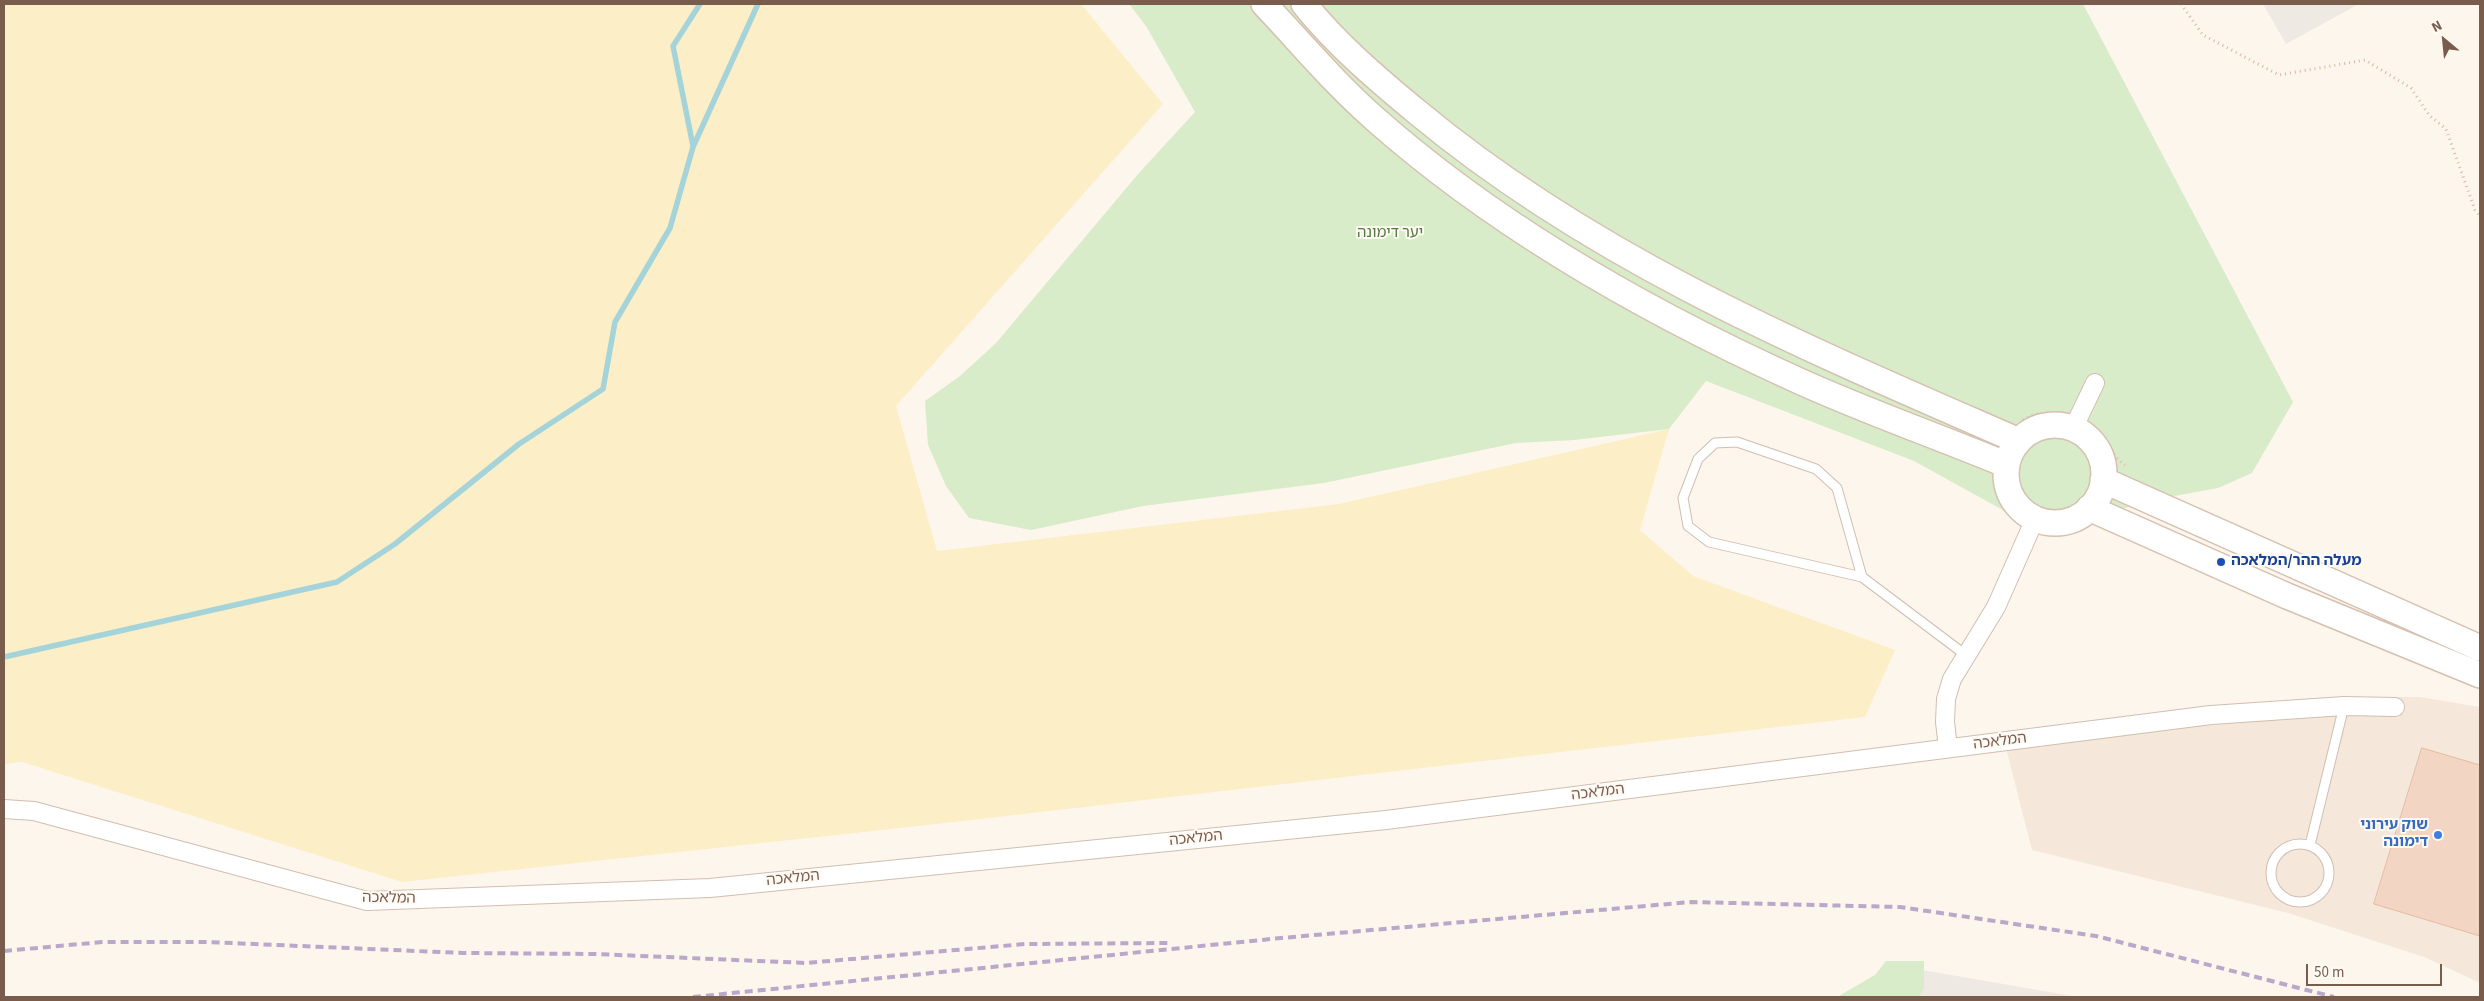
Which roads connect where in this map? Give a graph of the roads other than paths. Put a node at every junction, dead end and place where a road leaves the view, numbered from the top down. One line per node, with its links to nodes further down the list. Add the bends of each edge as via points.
1 (1264, 4): 6 (main road, via 1374,118 1432,167 1568,259 1643,302 1798,380)
2 (1304, 4): 5 (main road, via 1349,52 1452,142 1585,231 1745,320)
3 (2096, 383): 4 (street)
4 (2076, 422): 5 (main road); 7 (main road, via 2100,455)
5 (2017, 433): 6 (main road)
6 (2006, 465): 9 (main road, via 2009,491 2015,502)
7 (2103, 480): 8 (main road); 11 (main road)
8 (2089, 508): 9 (main road, via 2064,521); 13 (main road, via 2287,596)
9 (2035, 519): 12 (street, via 2010,579)
10 (1862, 577): 10 (lane, via 1709,542 1688,526 1683,498 1698,459 1715,443 1737,442 1816,468 1837,488); 12 (lane)
11 (2480, 648)
12 (1967, 656): 16 (street, via 1952,680 1946,699)
13 (2480, 675)
14 (2344, 706): 15 (street, המלאכה); 16 (street, המלאכה, via 2211,715); 18 (lane)
15 (2395, 707)
16 (1948, 748): 17 (street, המלאכה, via 1386,820 710,888 367,901 34,811)
17 (4, 809)
18 (2310, 845): 18 (lane, via 2291,845 2276,856 2272,865 2273,884 2286,899 2295,902 2314,899 2327,885 2329,866 2319,850)

